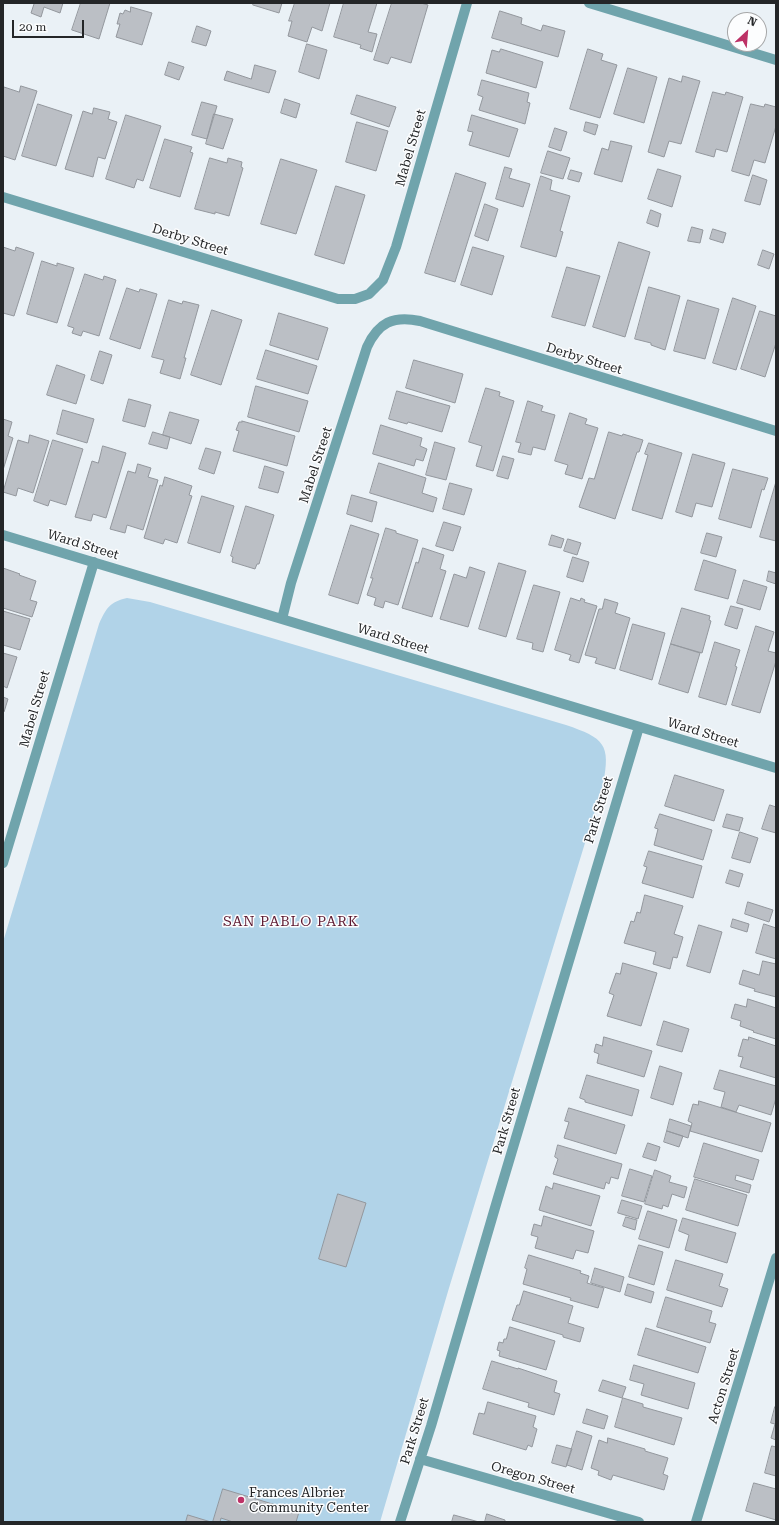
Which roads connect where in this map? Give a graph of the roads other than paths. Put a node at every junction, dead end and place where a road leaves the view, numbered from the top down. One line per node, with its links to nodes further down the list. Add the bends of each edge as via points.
1 (466, 3): 5 (street, Mabel Street, via 396,247 383,280)
2 (589, 3): 3 (street)
3 (776, 60)
4 (3, 197): 5 (street, Derby Street, via 338,299 355,299)
5 (369, 294)
6 (384, 324): 7 (street, Derby Street, via 402,319 420,321); 10 (street, Mabel Street, via 373,334 367,347)
7 (776, 431)
8 (3, 535): 9 (street, Ward Street)
9 (94, 562): 10 (street, Ward Street); 13 (street, Mabel Street)
10 (282, 619): 11 (street, Ward Street)
11 (639, 727): 12 (street, Ward Street); 15 (street, Park Street, via 432,1426)
12 (776, 768)
13 (3, 863)
14 (776, 1258): 18 (street, Acton Street)
15 (420, 1459): 16 (street, Park Street); 17 (street, Oregon Street)
16 (400, 1522)
17 (639, 1522)
18 (696, 1522)

